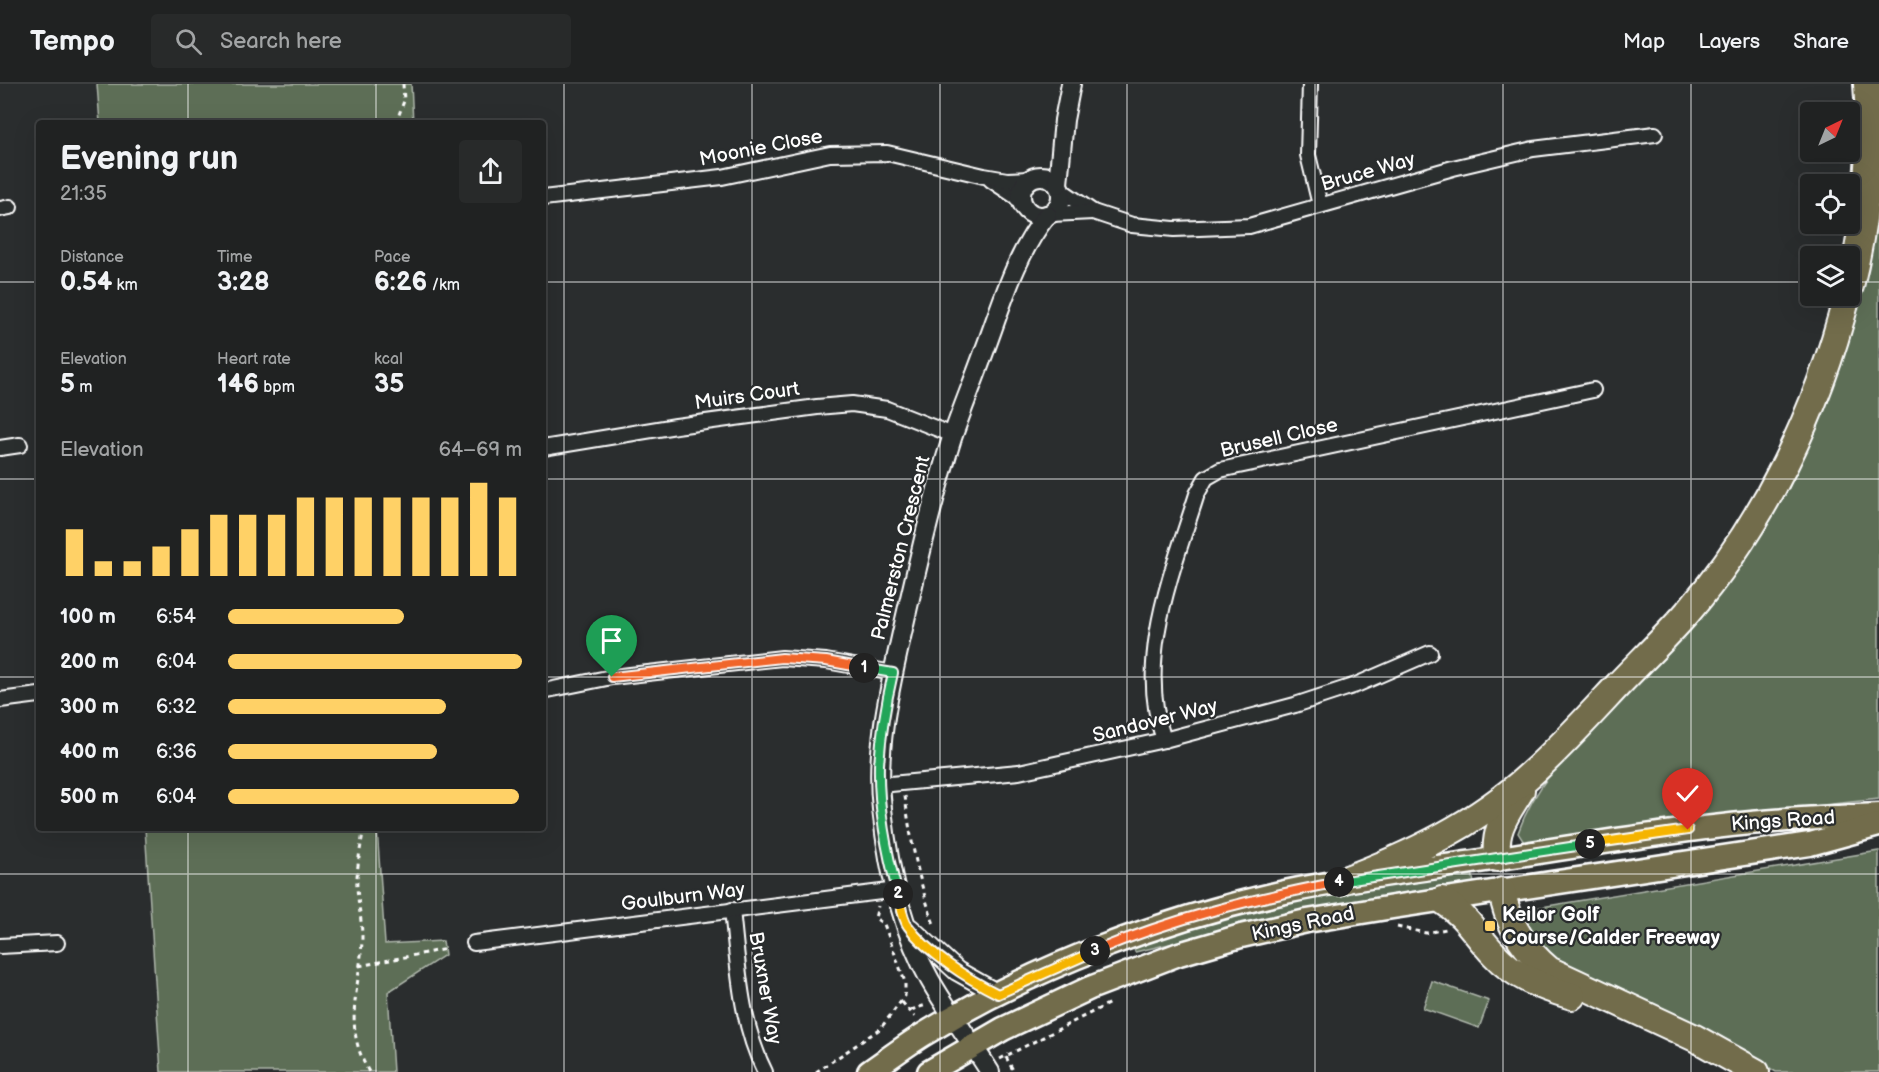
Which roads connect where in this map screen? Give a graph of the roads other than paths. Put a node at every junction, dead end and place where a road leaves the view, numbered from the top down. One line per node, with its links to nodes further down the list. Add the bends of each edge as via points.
1 (1071, 84): 4 (street)
2 (1310, 84): 11 (street, via 1308,155)
3 (1867, 84): 14 (highway, via 1869,134)
4 (1064, 120): 7 (street, via 1044,164); 8 (street)
5 (1655, 134): 11 (street, Bruce Way, via 1533,149)
6 (984, 176): 7 (street, Moonie Close, via 1007,180); 9 (street, Moonie Close, via 887,153 830,154 722,177); 10 (street, Moonie Close)
7 (1032, 178): 8 (street, via 1048,177); 10 (street, via 1022,190)
8 (1060, 187): 12 (street, Bruce Way); 13 (street, via 1060,204)
9 (546, 198)
10 (1024, 206): 13 (street, via 1035,216); 15 (street, Palmerston Crescent)
11 (1320, 206): 12 (street, Bruce Way, via 1249,226 1206,228 1132,225)
12 (1093, 212): 13 (street, Bruce Way)
13 (1049, 215): 15 (street, Palmerston Crescent)
14 (1857, 246)
15 (1016, 265): 18 (street, Palmerston Crescent)
16 (1844, 306): 28 (highway, via 1819,388 1797,441 1737,547 1687,613)
17 (1593, 390): 27 (street, Brusell Close, via 1220,470 1206,478 1197,494 1160,619 1153,676 1155,706)
18 (953, 435): 21 (street, Muirs Court, via 887,409 852,404); 23 (street, Palmerston Crescent)
19 (20, 446): 20 (street)
20 (0, 448)
21 (546, 448)
22 (1430, 653): 27 (street, Sandover Way, via 1356,685 1295,705)
23 (893, 673): 24 (street, via 782,658 612,677); 29 (street, Palmerston Crescent, via 882,735)
24 (546, 690)
25 (36, 695): 26 (street)
26 (0, 700)
27 (1164, 740): 29 (street, Sandover Way, via 1019,772)
28 (1531, 775): 32 (highway, via 1501,822); 33 (highway, via 1449,833 1396,860)
29 (880, 784): 34 (street, Palmerston Crescent)
30 (1879, 815): 32 (main road, Kings Road, via 1743,824)
31 (1879, 825): 35 (main road, Kings Road, via 1810,844)
32 (1497, 858): 33 (main road, Kings Road); 35 (main road)
33 (1339, 882): 42 (main road, Kings Road, via 1243,902 1165,925 1082,956)
34 (897, 890): 37 (street, Goulburn Way); 38 (street, Palmerston Crescent)
35 (1502, 891): 36 (main road, Kings Road); 44 (highway, via 1512,924 1540,962 1562,977)
36 (1442, 900): 44 (highway, via 1468,921 1493,954 1522,978); 45 (main road, Kings Road, via 1277,927 1179,954 1055,1004)
37 (732, 910): 40 (street, Goulburn Way); 46 (street, Bruxner Way, via 745,1010 756,1056)
38 (907, 925): 42 (street, via 957,971); 43 (street, Palmerston Crescent, via 920,961)
39 (57, 943): 41 (street)
40 (474, 943)
41 (0, 946)
42 (998, 994): 43 (main road, Kings Road)
43 (947, 1009): 45 (street, Palmerston Crescent); 47 (main road, Kings Road, via 918,1038)
44 (1651, 1017): 49 (highway)
45 (983, 1061): 48 (main road, Kings Road)
46 (765, 1072)
47 (869, 1072)
48 (929, 1072)
49 (1756, 1072)

